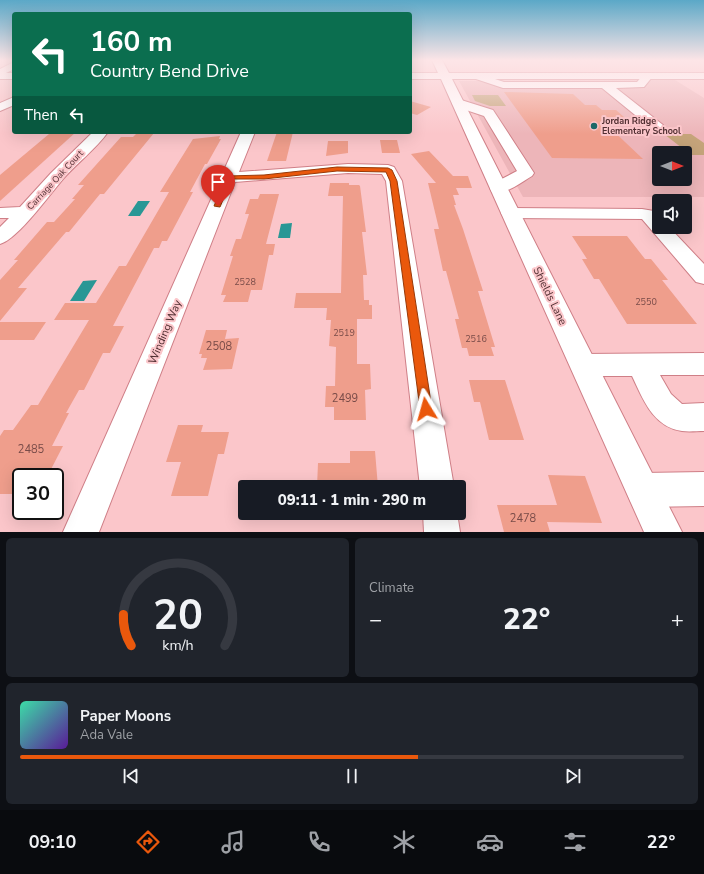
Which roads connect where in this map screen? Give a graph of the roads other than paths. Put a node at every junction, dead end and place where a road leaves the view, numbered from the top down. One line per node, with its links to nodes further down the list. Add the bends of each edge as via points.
1 (449, 85): 13 (main road, Shields Lane)
2 (502, 85): 3 (street)
3 (605, 85): 4 (street); 7 (street)
4 (640, 85)
5 (12, 102): 6 (street)
6 (0, 107)
7 (656, 125)
8 (99, 134): 11 (street, Carriage Oak Court)
9 (247, 134): 10 (street, Winding Way)
10 (229, 177): 20 (street, via 264,177 337,169 388,170 394,181); 24 (street, Winding Way)
11 (26, 212): 12 (street); 14 (street, Carriage Oak Court)
12 (0, 213)
13 (510, 213): 15 (street, via 648,215); 17 (main road, Shields Lane)
14 (0, 238)
15 (704, 277)
16 (704, 364): 18 (street)
17 (583, 365): 18 (street); 22 (main road, Shields Lane)
18 (640, 365): 19 (street, via 664,408 671,414 679,417)
19 (704, 417)
20 (436, 480)
21 (704, 489): 22 (street)
22 (643, 490): 26 (main road, Shields Lane)
23 (441, 520): 25 (street)
24 (81, 532)
25 (442, 532)
26 (663, 532)

